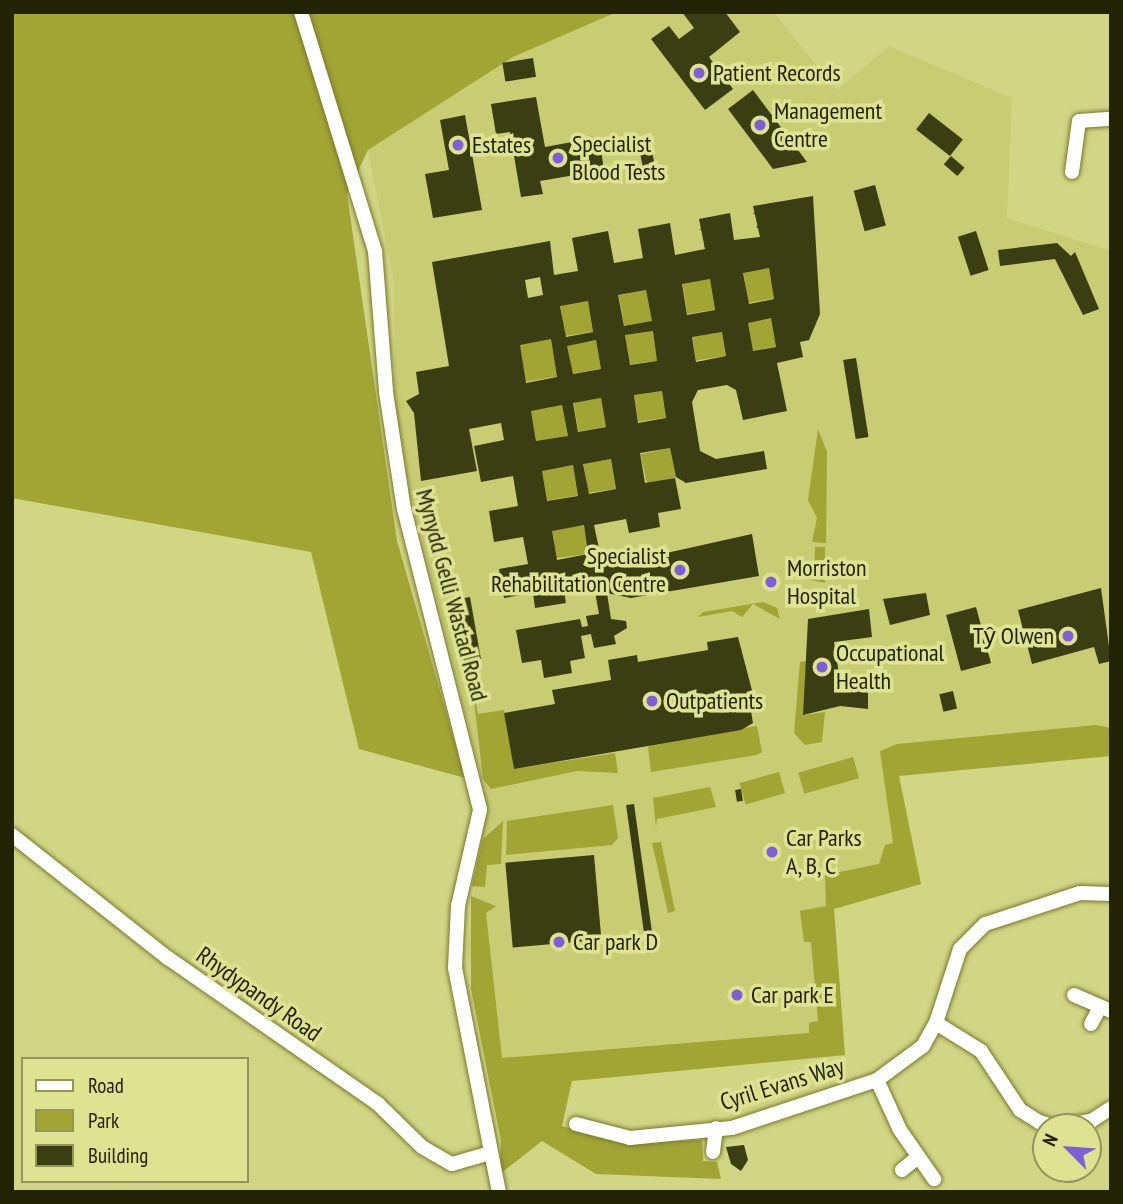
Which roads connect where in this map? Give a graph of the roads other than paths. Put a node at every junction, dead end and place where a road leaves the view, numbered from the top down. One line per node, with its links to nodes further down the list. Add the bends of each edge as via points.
1 (301, 12): 15 (street, Mynydd Gelli Wastad Road, via 375,251 386,392 404,509 480,810 458,906 454,968)
2 (1111, 119): 3 (street, via 1079,121)
3 (1072, 172)
4 (12, 835): 15 (street, Rhydypandy Road, via 169,958 378,1104 422,1147 452,1164)
5 (1111, 894): 8 (street, Cyril Evans Way, via 1080,893 985,924 960,949)
6 (1074, 995): 7 (street)
7 (1105, 1009): 9 (street)
8 (936, 1023): 10 (street, Cyril Evans Way, via 923,1046); 11 (street, via 981,1051 1020,1110 1039,1122 1056,1127 1091,1121)
9 (1091, 1024)
10 (877, 1080): 13 (street, Cyril Evans Way); 16 (street, Cyril Evans Way)
11 (1111, 1108)
12 (576, 1124): 13 (street, Cyril Evans Way, via 630,1138)
13 (716, 1128): 14 (street)
14 (713, 1152)
15 (488, 1154): 19 (street, Mynydd Gelli Wastad Road)
16 (918, 1157): 17 (street); 18 (street, Cyril Evans Way)
17 (902, 1171)
18 (934, 1179)
19 (499, 1192)

